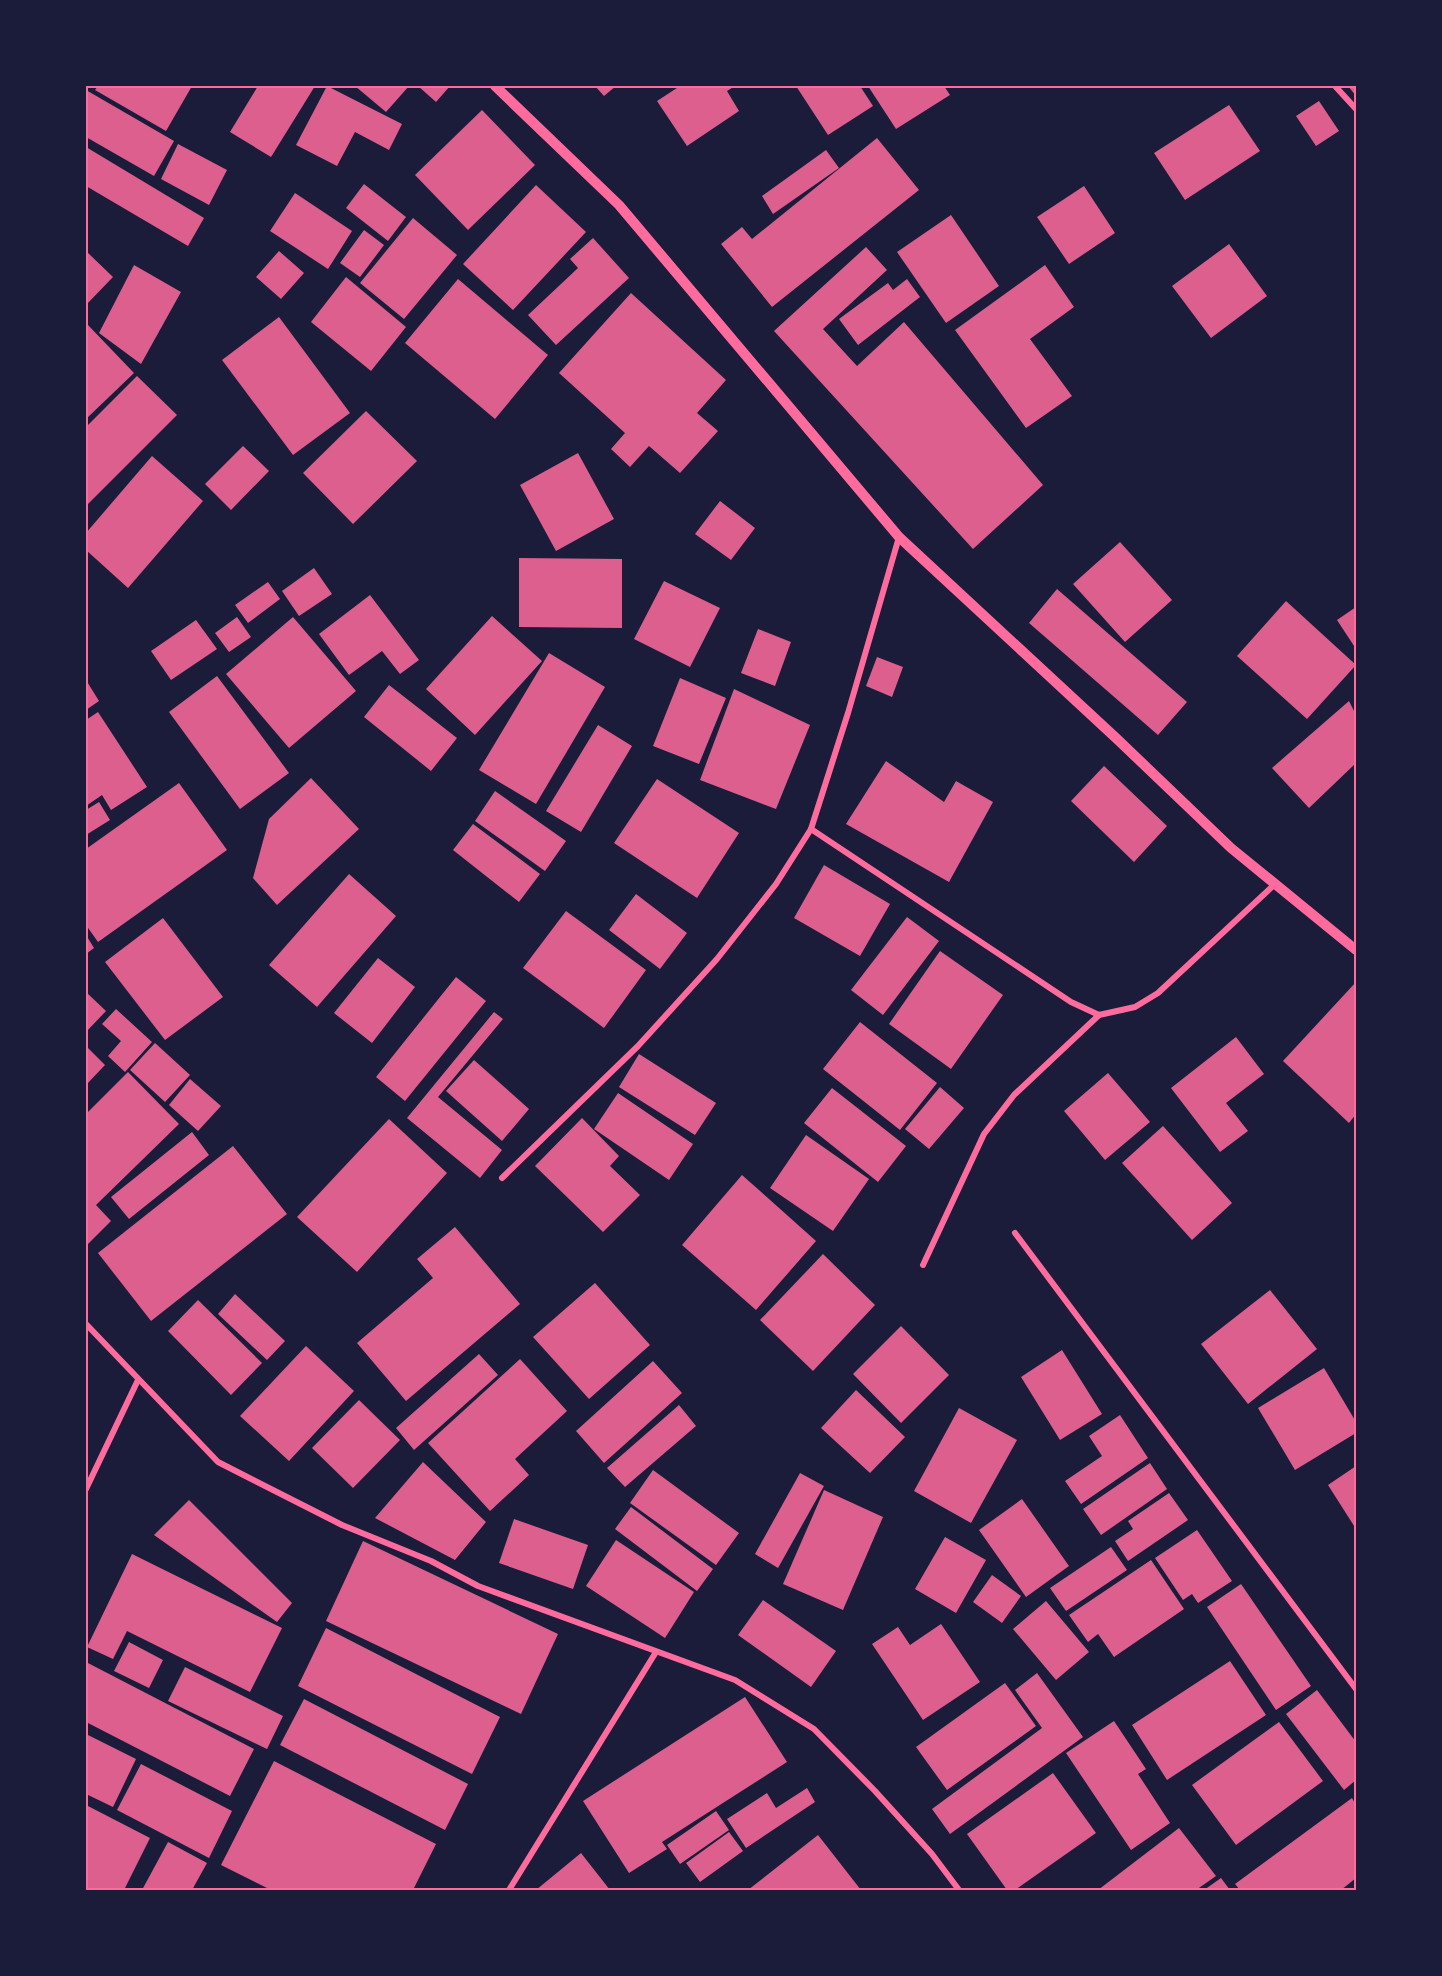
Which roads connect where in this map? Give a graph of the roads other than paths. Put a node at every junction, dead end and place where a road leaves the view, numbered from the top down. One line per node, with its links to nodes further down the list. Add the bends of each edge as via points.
1 (495, 86): 4 (street, via 619,206)
2 (1335, 86): 3 (street)
3 (1356, 109)
4 (899, 537): 5 (street); 6 (street, via 1231,848)
5 (811, 829): 8 (street, via 1071,1002); 9 (street, via 776,884 717,959 638,1046)
6 (1275, 884): 7 (street); 8 (street, via 1158,993 1135,1007)
7 (1356, 950)
8 (1099, 1015): 11 (street, via 1014,1095 984,1134)
9 (502, 1178)
10 (1015, 1233): 16 (street)
11 (923, 1265)
12 (86, 1324): 13 (street)
13 (138, 1380): 14 (street); 15 (street, via 218,1462 342,1525 431,1561 478,1586)
14 (86, 1489)
15 (656, 1652): 17 (street); 18 (street, via 735,1680 814,1729 932,1854)
16 (1356, 1689)
17 (509, 1890)
18 (959, 1890)

